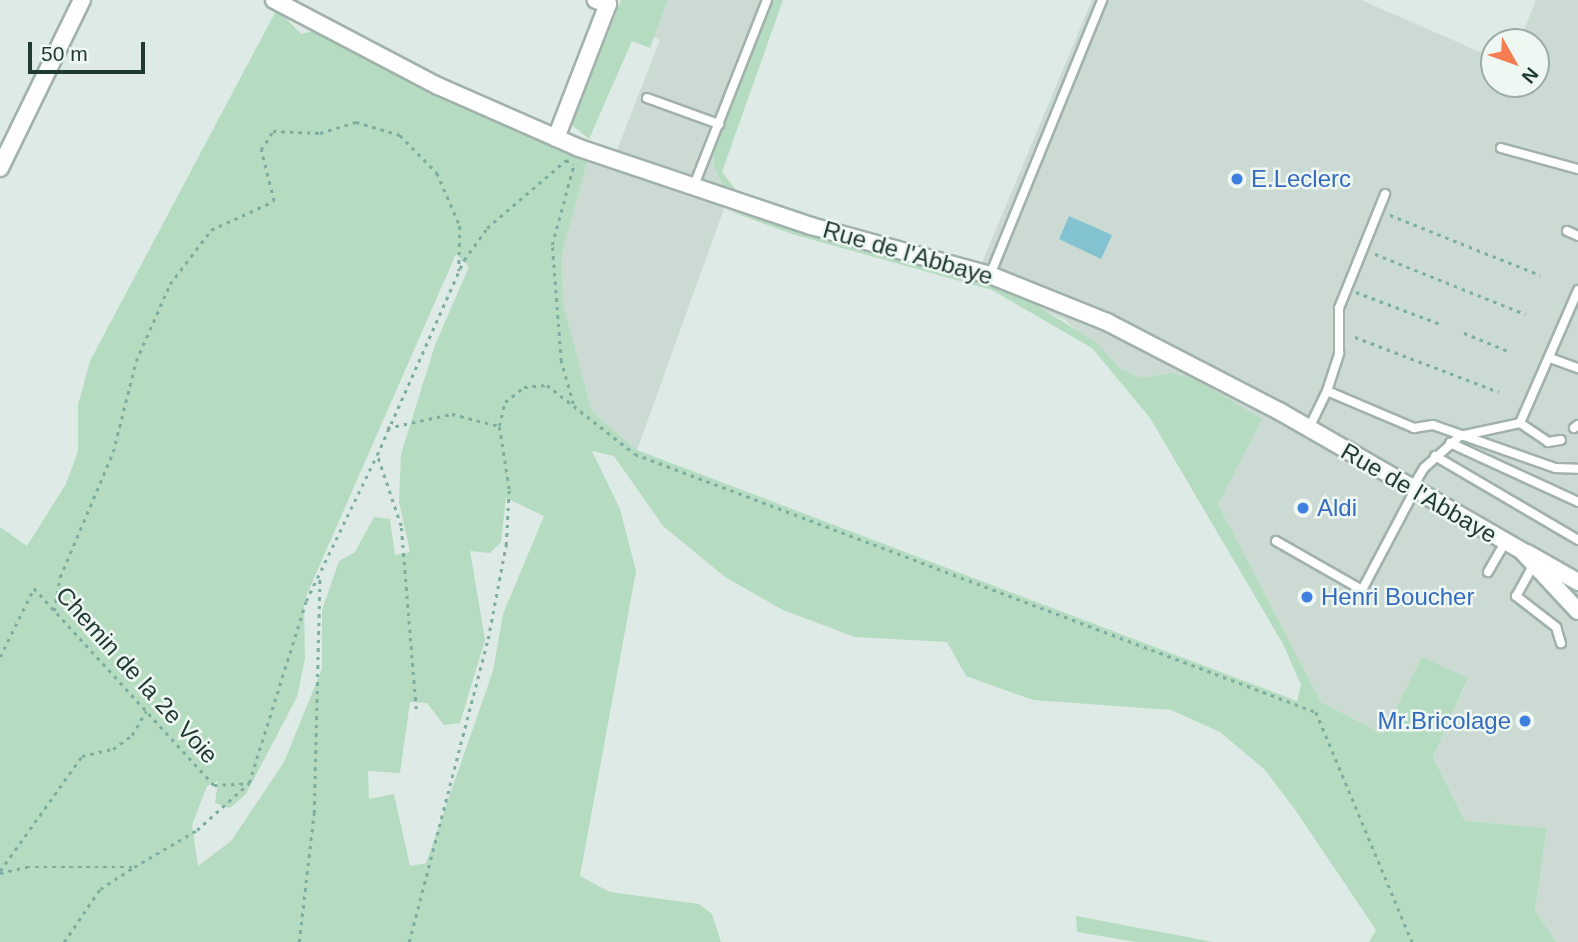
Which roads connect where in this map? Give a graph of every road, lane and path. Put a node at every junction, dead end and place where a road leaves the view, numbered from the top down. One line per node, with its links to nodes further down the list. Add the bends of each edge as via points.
1 (82, 0): 12 (street)
2 (274, 0): 8 (street, Rue de l'Abbaye, via 438,86)
3 (596, 0): 8 (street, via 608,4)
4 (767, 0): 7 (lane)
5 (1102, 0): 21 (lane)
6 (647, 97): 7 (lane)
7 (719, 124): 14 (lane)
8 (556, 138): 9 (street, Rue de l'Abbaye)
9 (579, 148): 11 (path); 14 (street, Rue de l'Abbaye)
10 (1501, 148): 13 (lane)
11 (574, 165): 20 (path, via 566,160 487,228); 34 (path, via 552,245 561,361)
12 (0, 168)
13 (1578, 169)
14 (694, 188): 21 (street, Rue de l'Abbaye)
15 (1385, 194): 16 (lane)
16 (1378, 210): 19 (lane); 22 (path)
17 (1567, 231): 18 (lane)
18 (1578, 236)
19 (1361, 248): 25 (path); 32 (lane, via 1339,308 1339,354)
20 (458, 271): 37 (path); 55 (path, via 460,226 437,173 400,135 356,122 320,133 273,131 261,150 274,201 211,230 170,284 136,361 113,452 64,565)
21 (990, 275): 38 (street, Rue de l'Abbaye, via 1107,322)
22 (1540, 275)
23 (1578, 290): 30 (lane)
24 (1356, 292): 26 (path)
25 (1525, 314)
26 (1443, 325)
27 (1464, 333): 29 (path)
28 (1355, 337): 33 (path)
29 (1508, 351)
30 (1550, 358): 31 (lane); 35 (lane)
31 (1578, 368)
32 (1327, 391): 38 (lane); 39 (lane, via 1414,428 1433,425)
33 (1499, 392)
34 (574, 407): 36 (path, via 547,385 524,387 505,402); 67 (path, via 635,454 1316,712)
35 (1520, 423): 39 (lane); 40 (lane, via 1548,442)
36 (499, 426): 37 (path, via 452,414); 66 (path, via 509,488 506,545 488,639)
37 (387, 428): 42 (path)
38 (1308, 430): 45 (street, Rue de l'Abbaye)
39 (1460, 436): 41 (lane); 44 (lane, via 1555,468)
40 (1561, 440)
41 (1450, 443): 43 (lane); 46 (lane)
42 (377, 455): 52 (path); 59 (path, via 401,526)
43 (1435, 456): 45 (lane); 47 (lane)
44 (1578, 469)
45 (1414, 489): 48 (lane, via 1362,590); 49 (street, Rue de l'Abbaye)
46 (1578, 502)
47 (1578, 540)
48 (1276, 541)
49 (1505, 542): 50 (street, Rue de l'Abbaye); 53 (lane)
50 (1522, 551): 51 (street, Rue de l'Abbaye); 54 (street, Rue de l'Abbaye)
51 (1534, 564): 56 (street, Rue de l'Abbaye); 57 (lane, via 1516,596 1556,627)
52 (320, 571): 61 (path); 65 (path, via 314,813)
53 (1488, 572)
54 (1578, 582)
55 (54, 611): 58 (path, Chemin de la 2e Voie, via 34,588); 60 (path, Chemin de la 2e Voie)
56 (1578, 611)
57 (1561, 643)
58 (0, 656)
59 (416, 709)
60 (146, 711): 61 (path, Chemin de la 2e Voie, via 214,785); 63 (path, via 132,735 113,749 82,756)
61 (250, 783): 62 (path, via 197,830)
62 (134, 867): 63 (path, via 27,867); 64 (path, via 100,889)
63 (0, 872)
64 (64, 942)
65 (299, 942)
66 (409, 942)
67 (1412, 942)

